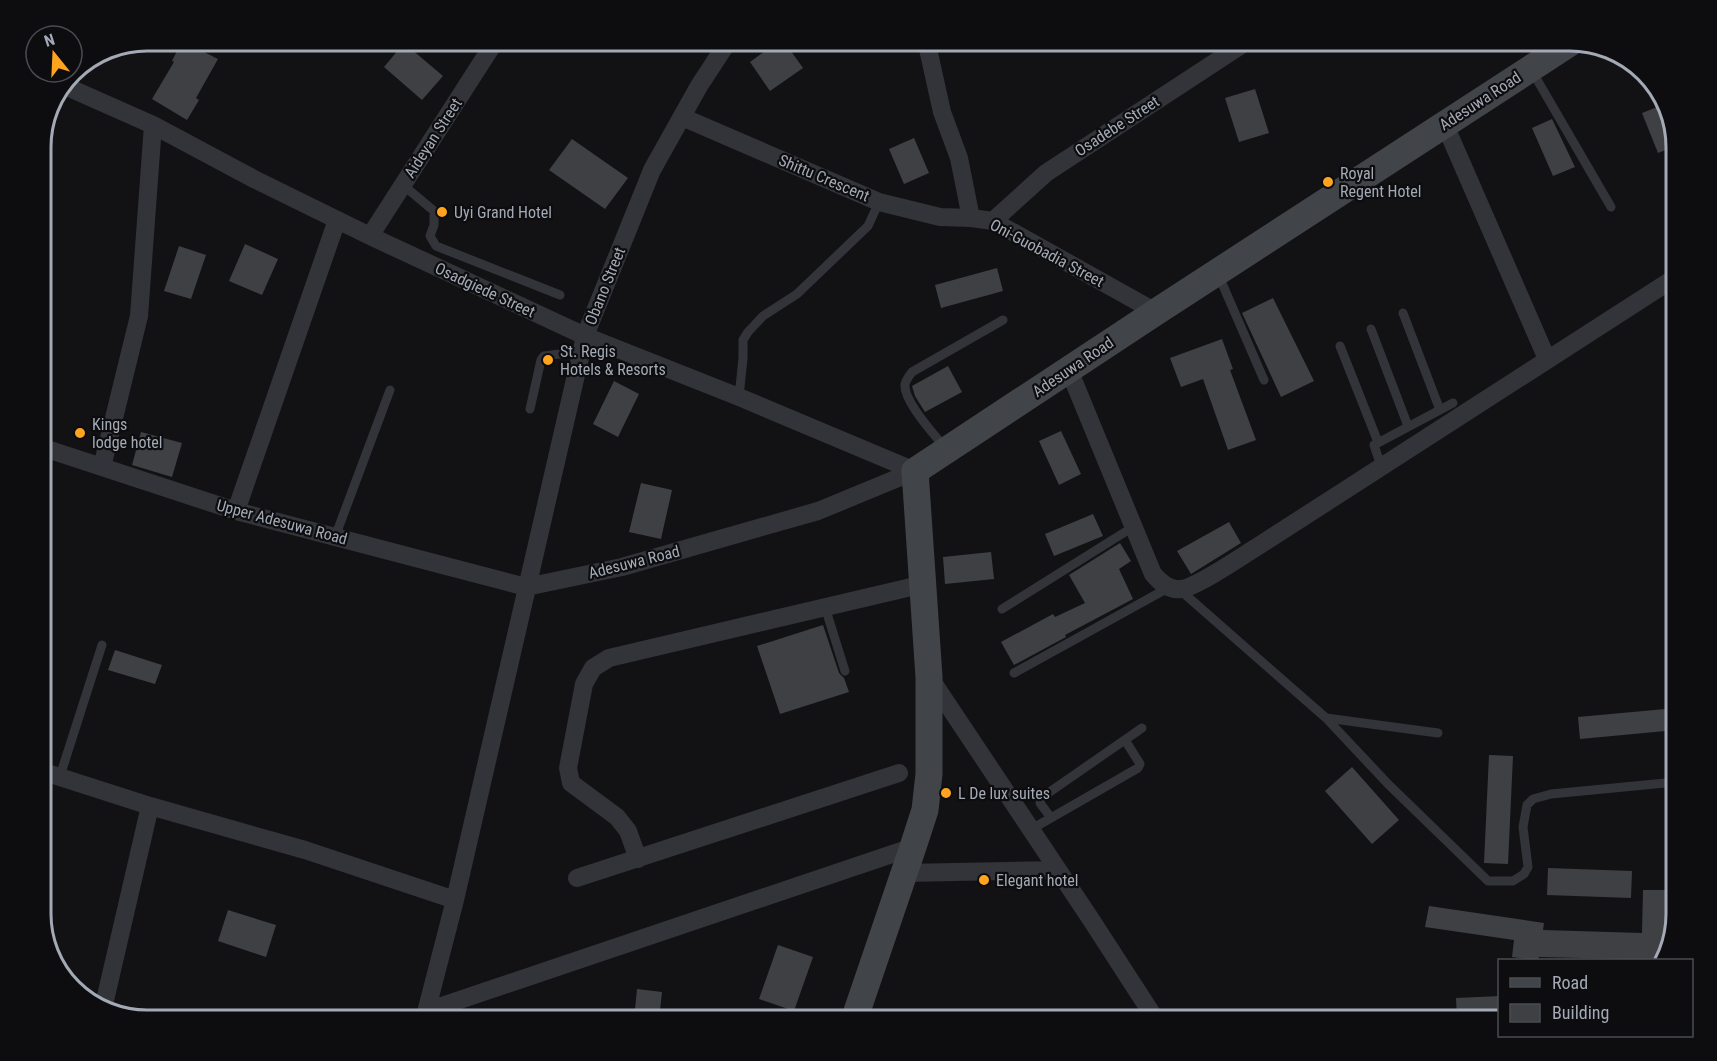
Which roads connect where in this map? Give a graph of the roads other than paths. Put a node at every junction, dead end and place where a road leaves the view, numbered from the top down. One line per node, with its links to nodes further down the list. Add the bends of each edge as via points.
1 (489, 51): 11 (street, Aideyan Street)
2 (722, 51): 8 (street, Obano Street)
3 (928, 51): 14 (street, Oni-Guobadia Street, via 942,112 959,158)
4 (1233, 51): 16 (street, Osadebe Street, via 1046,173)
5 (1551, 51): 6 (street, Adesuwa Road)
6 (1530, 69): 9 (street, Adesuwa Road); 13 (lane)
7 (71, 89): 10 (street, Osadgiede Street)
8 (682, 117): 12 (street, Shittu Crescent); 25 (street, Obano Street, via 652,170)
9 (1444, 124): 18 (street, Adesuwa Road); 27 (street)
10 (153, 125): 15 (street, Osadgiede Street); 40 (street, via 139,316)
11 (403, 185): 17 (street, Aideyan Street); 20 (lane, via 434,211 430,236 436,246)
12 (879, 202): 14 (street, Shittu Crescent, via 940,217); 31 (lane, via 868,226 796,294 763,316 748,332 743,340)
13 (1611, 207)
14 (971, 218): 16 (street, Oni-Guobadia Street)
15 (337, 220): 17 (street, Osadgiede Street); 42 (street)
16 (993, 221): 21 (street, Oni-Guobadia Street)
17 (370, 236): 25 (street, Osadgiede Street)
18 (1217, 272): 21 (street, Adesuwa Road); 29 (lane)
19 (1666, 283): 27 (street)
20 (560, 295)
21 (1156, 312): 28 (street, Adesuwa Road)
22 (1403, 313): 34 (lane)
23 (1003, 320): 38 (lane, via 912,372 905,382 909,401)
24 (1371, 329): 35 (lane)
25 (584, 343): 31 (street, Osadgiede Street); 33 (lane, via 544,356); 46 (street, Obano Street)
26 (1340, 346): 36 (lane)
27 (1546, 359): 39 (street)
28 (1068, 370): 38 (street, Adesuwa Road); 43 (street)
29 (1264, 380)
30 (390, 390): 44 (lane)
31 (739, 397): 41 (street, Osadgiede Street)
32 (1453, 403): 34 (lane)
33 (531, 409)
34 (1440, 410): 35 (lane)
35 (1408, 426): 36 (lane)
36 (1378, 442): 39 (lane, via 1374,448)
37 (51, 450): 40 (street, Upper Adesuwa Road)
38 (947, 451): 41 (street, Adesuwa Road)
39 (1381, 466): 47 (street, via 1194,585)
40 (102, 467): 42 (street, Upper Adesuwa Road)
41 (915, 471): 45 (street); 46 (street, Adesuwa Road, via 818,511 622,567)
42 (236, 511): 44 (street, Upper Adesuwa Road)
43 (1133, 527): 47 (street, via 1153,574); 49 (lane)
44 (335, 537): 46 (street, Upper Adesuwa Road)
45 (924, 584): 48 (street); 53 (street)
46 (526, 587): 70 (street, Obano Street)
47 (1174, 589): 52 (lane); 54 (lane)
48 (825, 607): 51 (lane); 66 (street, via 609,658 593,668 584,684 568,768 571,783 617,817 628,831)
49 (1002, 609)
50 (102, 645): 60 (lane)
51 (845, 671)
52 (1014, 673)
53 (929, 677): 64 (street); 65 (street, via 929,774)
54 (1326, 718): 56 (lane); 61 (lane, via 1488,881 1514,881 1528,867 1523,827 1527,805 1533,799)
55 (1142, 728): 57 (lane)
56 (1438, 733)
57 (1125, 740): 63 (lane, via 1041,798); 63 (lane, via 1138,759 1138,768)
58 (899, 773): 66 (street)
59 (51, 774): 60 (street)
60 (60, 776): 62 (street)
61 (1666, 783)
62 (150, 806): 70 (street, via 305,850); 71 (street)
63 (1051, 818): 64 (lane)
64 (1030, 830): 67 (street)
65 (913, 847): 68 (street); 73 (street)
66 (638, 859): 69 (street)
67 (1058, 870): 68 (street); 75 (street)
68 (905, 873): 74 (street)
69 (577, 878)
70 (455, 900): 72 (street, Obano Street)
71 (105, 1000)
72 (428, 1010)
73 (443, 1010)
74 (857, 1010)
75 (1149, 1010)

